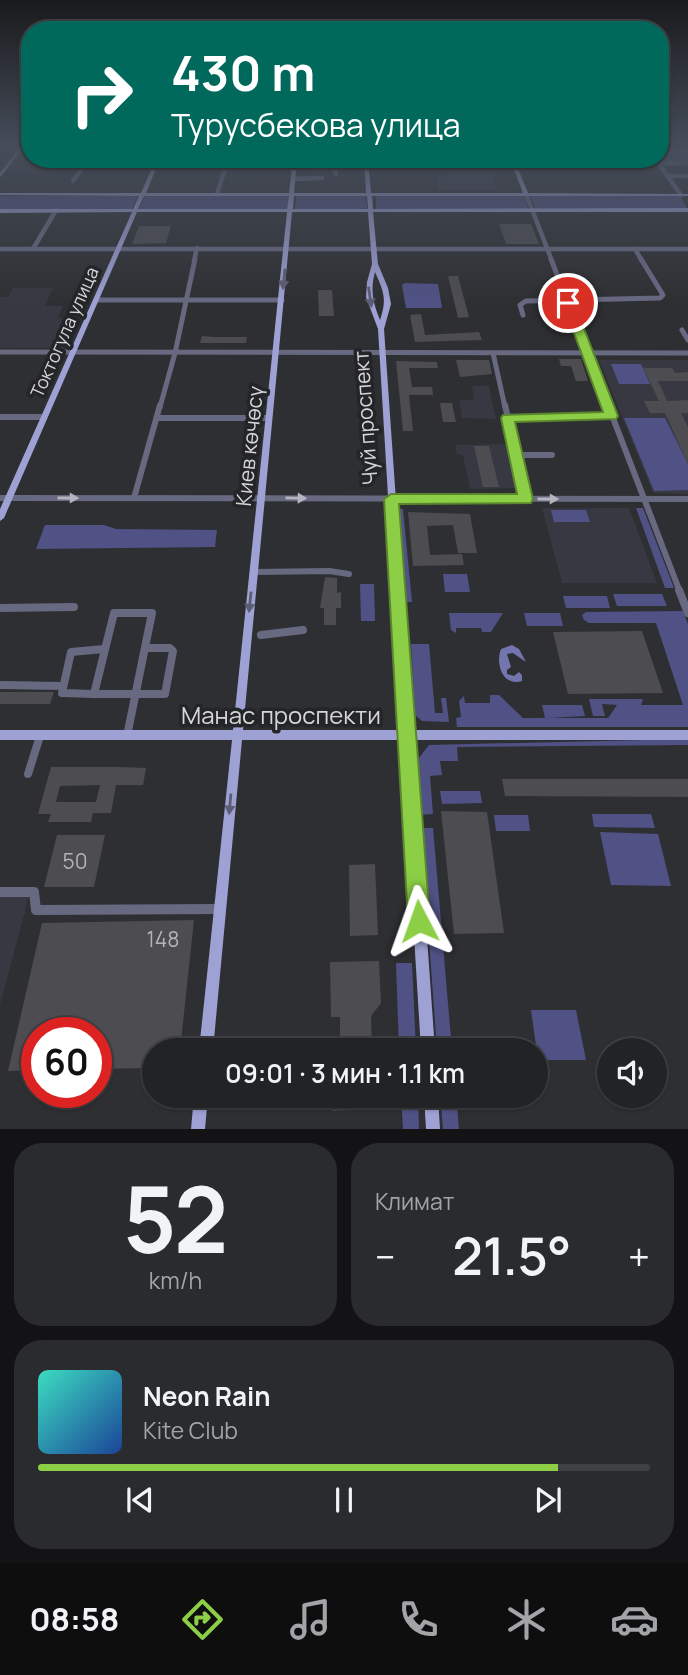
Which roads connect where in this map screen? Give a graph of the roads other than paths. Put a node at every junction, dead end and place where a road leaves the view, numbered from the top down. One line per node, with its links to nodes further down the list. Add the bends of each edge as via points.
1 (140, 199): 5 (main road, Токтогула улица)
2 (292, 199): 10 (main road, Киев көчөсү)
3 (370, 199): 11 (main road, Чуй проспект)
4 (528, 199): 6 (street)
5 (135, 210): 9 (main road); 10 (main road); 17 (main road, Токтогула улица)
6 (532, 210): 7 (main road); 11 (main road); 18 (street)
7 (688, 210)
8 (0, 211): 9 (main road)
9 (56, 211): 16 (street)
10 (291, 211): 11 (main road); 13 (main road, Киев көчөсү)
11 (371, 211): 14 (main road, Чуй проспект)
12 (197, 248): 13 (street); 17 (street); 23 (street)
13 (287, 248): 14 (street); 24 (main road, Киев көчөсү, one-way to 24)
14 (374, 248): 18 (street); 21 (main road, Чуй проспект)
15 (0, 249): 16 (street)
16 (33, 249): 17 (street)
17 (118, 249): 22 (main road, Токтогула улица)
18 (547, 249): 19 (street); 25 (street)
19 (635, 249): 20 (street); 25 (street, via 663,295 660,298)
20 (688, 249)
21 (375, 264): 27 (main road, Чуй проспект, via 388,304); 27 (main road, Чуй проспект, one-way to 27, via 367,288)
22 (96, 300): 23 (street); 31 (main road, Токтогула улица)
23 (185, 300): 24 (street); 33 (street)
24 (282, 300): 32 (main road, Киев көчөсү)
25 (567, 300): 26 (street, via 526,300 520,305); 37 (street)
26 (523, 315)
27 (381, 329): 34 (main road, Чуй проспект)
28 (682, 330): 29 (street)
29 (688, 340)
30 (0, 352): 31 (street)
31 (73, 352): 33 (street); 40 (main road, Токтогула улица)
32 (276, 352): 33 (street); 34 (street); 42 (main road, Киев көчөсү)
33 (174, 353): 41 (street)
34 (382, 353): 35 (street); 49 (main road, Чуй проспект)
35 (493, 353): 37 (street); 43 (street)
36 (688, 353): 37 (street)
37 (587, 354): 38 (street)
38 (611, 416): 43 (street); 51 (street)
39 (0, 417): 40 (street)
40 (44, 417): 46 (main road, Токтогула улица)
41 (157, 418): 42 (street); 47 (street)
42 (269, 418): 48 (main road, Киев көчөсү)
43 (507, 418): 44 (street)
44 (516, 455): 45 (street); 50 (street)
45 (552, 455)
46 (4, 498): 47 (street, one-way to 47); 53 (main road, Токтогула улица)
47 (134, 498): 48 (street)
48 (261, 498): 49 (street, one-way to 49); 54 (main road, Киев көчөсү)
49 (391, 499): 50 (street); 67 (main road, Чуй проспект)
50 (526, 499): 51 (street, one-way to 51)
51 (643, 499): 52 (street); 58 (street)
52 (688, 499)
53 (0, 518)
54 (254, 572): 55 (street); 72 (main road, Киев көчөсү, one-way to 72)
55 (349, 574)
56 (74, 607): 57 (street)
57 (0, 608)
58 (688, 612)
59 (303, 630): 60 (street)
60 (261, 635)
61 (146, 648): 62 (street, via 152,613 119,612 111,617); 66 (street); 66 (street, via 173,651 167,691)
62 (104, 649): 64 (street, via 71,652); 65 (street)
63 (0, 685): 64 (street)
64 (62, 685): 65 (street, via 65,695)
65 (93, 694): 66 (street)
66 (136, 694): 71 (street)
67 (406, 734): 69 (main road, Манас проспекти); 72 (main road, Манас проспекти); 77 (main road, Чуй проспект)
68 (0, 735): 70 (main road, Манас проспекти)
69 (688, 735)
70 (40, 736): 71 (main road, Манас проспекти); 73 (street)
71 (127, 736): 72 (main road, Манас проспекти)
72 (236, 737): 75 (main road, Киев көчөсү, one-way to 75)
73 (28, 774)
74 (0, 892): 75 (street, via 34,892 36,910)
75 (220, 909): 76 (main road, Киев көчөсү)
76 (207, 1038)
77 (427, 1038)
78 (200, 1108): 80 (main road)
79 (431, 1108): 81 (main road)
80 (198, 1129)
81 (433, 1129)

